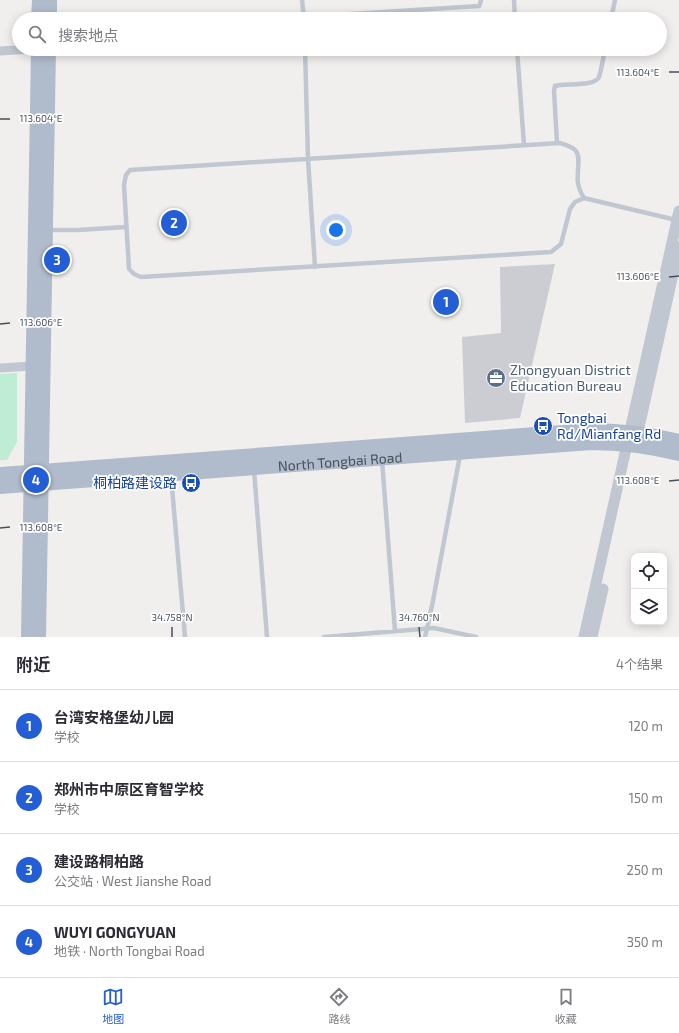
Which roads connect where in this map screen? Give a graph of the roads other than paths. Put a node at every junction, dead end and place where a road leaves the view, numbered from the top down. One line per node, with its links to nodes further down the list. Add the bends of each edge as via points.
1 (39, 0): 7 (main road)
2 (50, 0): 8 (main road)
3 (302, 0): 9 (lane)
4 (481, 0): 10 (lane, via 479,6)
5 (514, 0): 11 (lane)
6 (615, 0): 12 (lane)
7 (38, 12)
8 (50, 12)
9 (303, 12)
10 (392, 12)
11 (515, 12)
12 (612, 12)
13 (12, 50): 14 (street)
14 (0, 51)
15 (38, 56): 29 (main road)
16 (49, 56): 26 (main road)
17 (305, 56): 22 (lane)
18 (518, 56): 21 (lane)
19 (604, 56): 20 (lane, via 599,78 595,81 555,86)
20 (557, 143): 21 (lane); 23 (lane, via 569,146 578,153 578,182)
21 (524, 145): 22 (lane)
22 (308, 159): 25 (lane, via 130,170 124,185); 28 (lane)
23 (584, 198): 24 (lane); 28 (lane, via 575,202 570,209 561,244 551,252)
24 (678, 216): 31 (street)
25 (126, 227): 26 (lane); 28 (lane, via 129,269 141,277)
26 (46, 230): 39 (main road)
27 (679, 247): 31 (street)
28 (315, 267)
29 (32, 366): 30 (street); 39 (main road)
30 (0, 368)
31 (632, 439): 32 (main road, North Tongbai Road, via 660,436); 33 (main road, North Tongbai Road); 34 (main road, North Tongbai Road); 39 (main road, North Tongbai Road, via 619,431 590,430); 50 (street); 51 (street)
32 (679, 441)
33 (460, 453): 35 (main road, North Tongbai Road); 41 (lane)
34 (679, 454)
35 (382, 459): 36 (main road, North Tongbai Road); 42 (lane)
36 (254, 468): 38 (main road, North Tongbai Road); 46 (lane)
37 (0, 474): 39 (main road, North Tongbai Road)
38 (170, 475): 39 (main road, North Tongbai Road); 45 (lane)
39 (36, 478): 40 (main road, North Tongbai Road); 43 (main road); 44 (main road)
40 (0, 487)
41 (427, 628): 42 (lane); 48 (lane); 49 (lane)
42 (395, 631): 47 (lane)
43 (28, 637)
44 (39, 637)
45 (185, 637)
46 (267, 637)
47 (324, 637)
48 (425, 637)
49 (476, 637)
50 (584, 637)
51 (592, 637)

